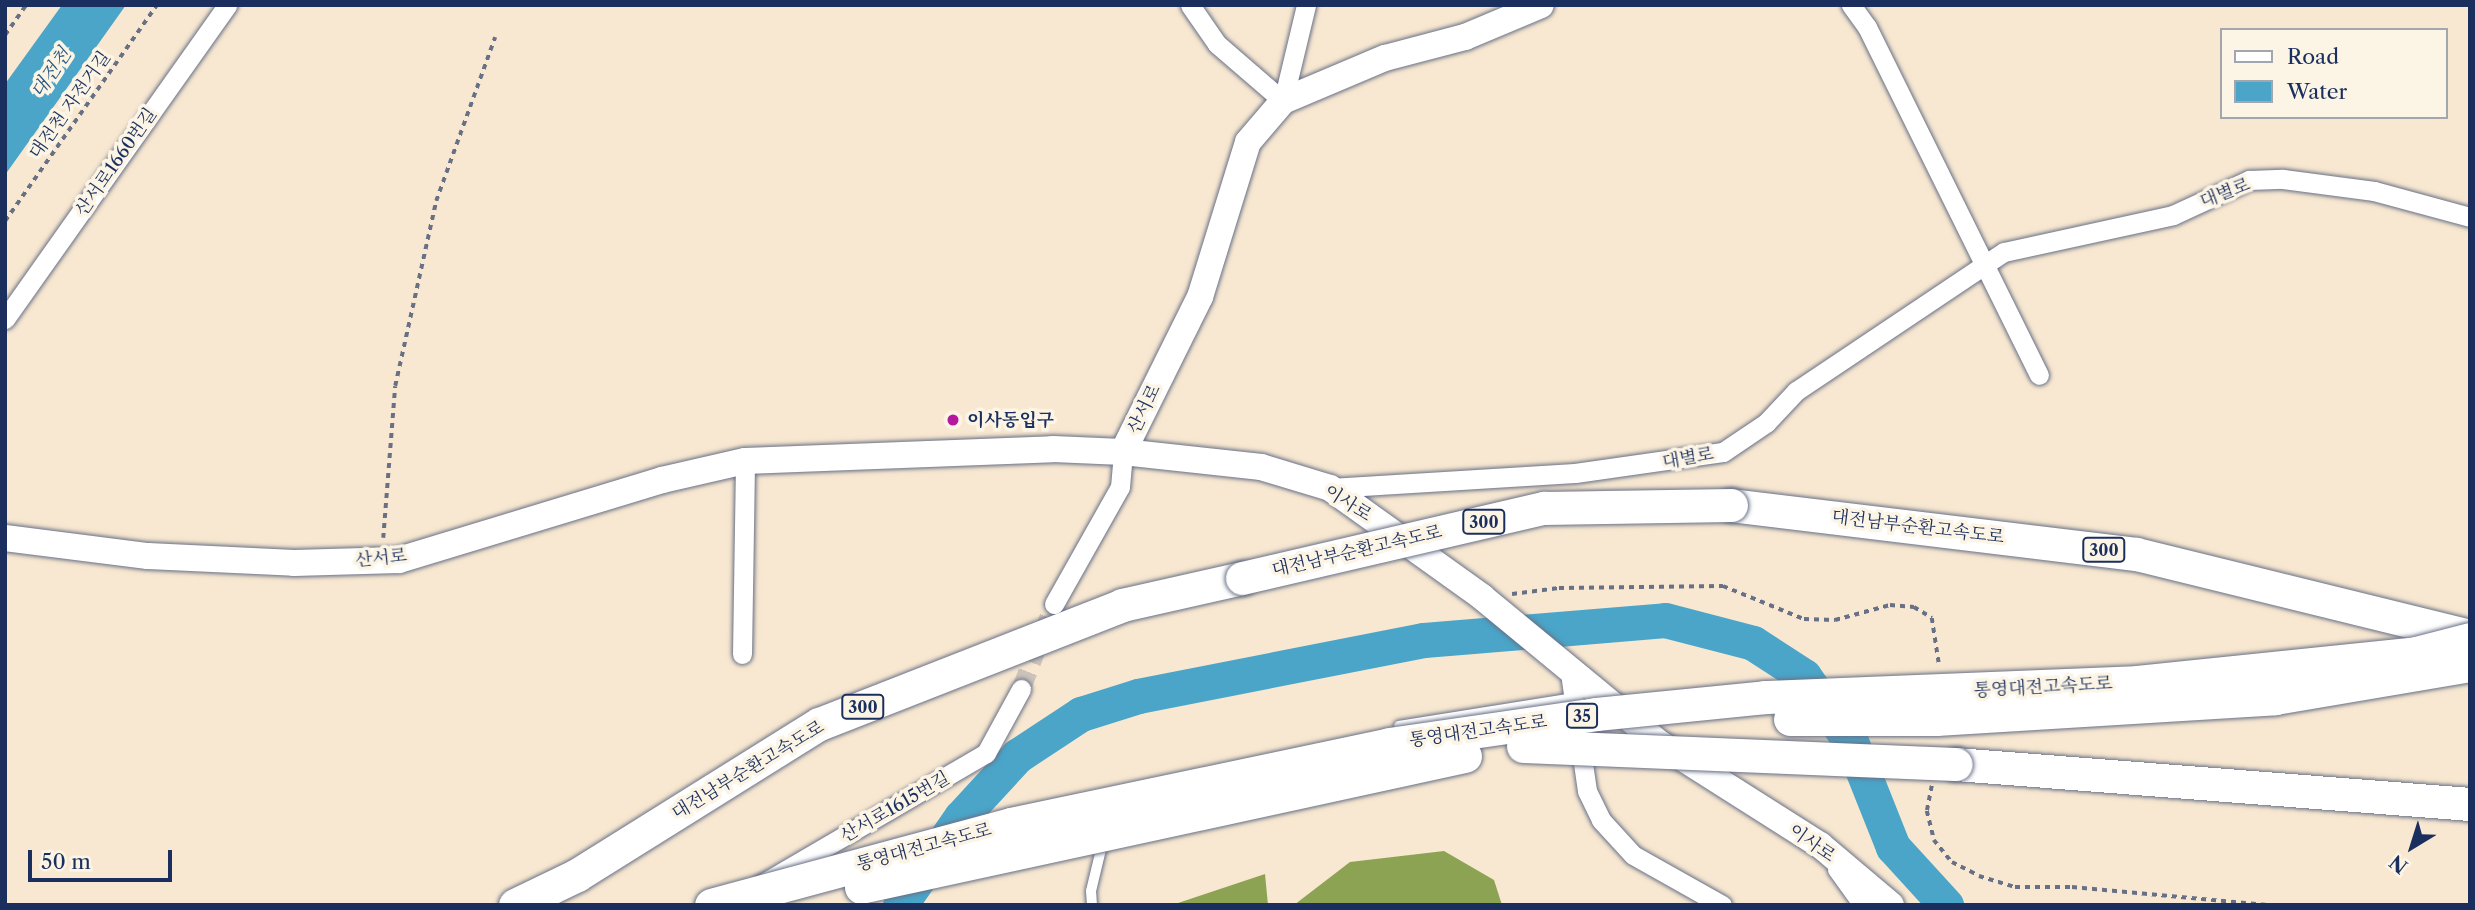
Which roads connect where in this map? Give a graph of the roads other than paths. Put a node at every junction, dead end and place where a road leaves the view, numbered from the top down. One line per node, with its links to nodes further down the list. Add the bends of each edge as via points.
1 (227, 5): 9 (street, 산서로1660번길)
2 (1190, 5): 6 (street, via 1217,44)
3 (1306, 5): 6 (street, 산서로)
4 (1541, 5): 6 (street, 산서로, via 1465,37 1385,58)
5 (1851, 5): 8 (street, via 1867,27)
6 (1283, 101): 11 (street, 산서로, via 1248,142 1200,297)
7 (2470, 217): 8 (street, 대별로, via 2374,191 2283,179 2249,180 2173,215 2004,252)
8 (1985, 262): 10 (street); 13 (street, 대별로, via 1796,391 1766,423 1723,452 1575,473)
9 (5, 319)
10 (2039, 375)
11 (1123, 452): 12 (street, 산서로, via 1053,449); 13 (street, 이사로, via 1261,467); 15 (street, via 1120,487)
12 (745, 461): 14 (street, 산서로, via 662,480 399,560 294,563 148,556); 17 (street)
13 (1330, 488): 18 (street, 이사로)
14 (5, 538)
15 (1054, 604)
16 (2470, 638): 27 (highway, 대전남부순환고속도로 / 300, bridge, via 2136,554 1731,505 1544,508 1122,605 819,724 577,875); 28 (highway, 통영대전고속도로 / 35, bridge, via 2416,653 2137,682 1765,697 1390,744 1011,824)
17 (742, 653)
18 (1566, 663): 21 (street); 26 (street, 이사로, via 1659,743)
19 (2470, 665): 23 (highway, 통영대전고속도로 / 35, bridge, via 2275,698 1936,719 1767,719 1599,733)
20 (1021, 689): 29 (street, 산서로1615번길, via 986,753 888,814 782,869 755,888)
21 (1575, 698): 22 (lane); 32 (street, via 1587,791 1601,820 1633,855)
22 (1391, 728)
23 (1524, 746): 25 (highway, bridge, via 1956,764); 30 (highway, 통영대전고속도로 / 35, bridge, via 1351,777)
24 (1162, 779): 31 (lane, via 1115,793 1091,891)
25 (2470, 804)
26 (1820, 845): 33 (street); 34 (street, 이사로)
27 (515, 905)
28 (711, 905)
29 (748, 905)
30 (794, 905)
31 (1092, 905)
32 (1722, 905)
33 (1863, 905)
34 (1891, 905)

